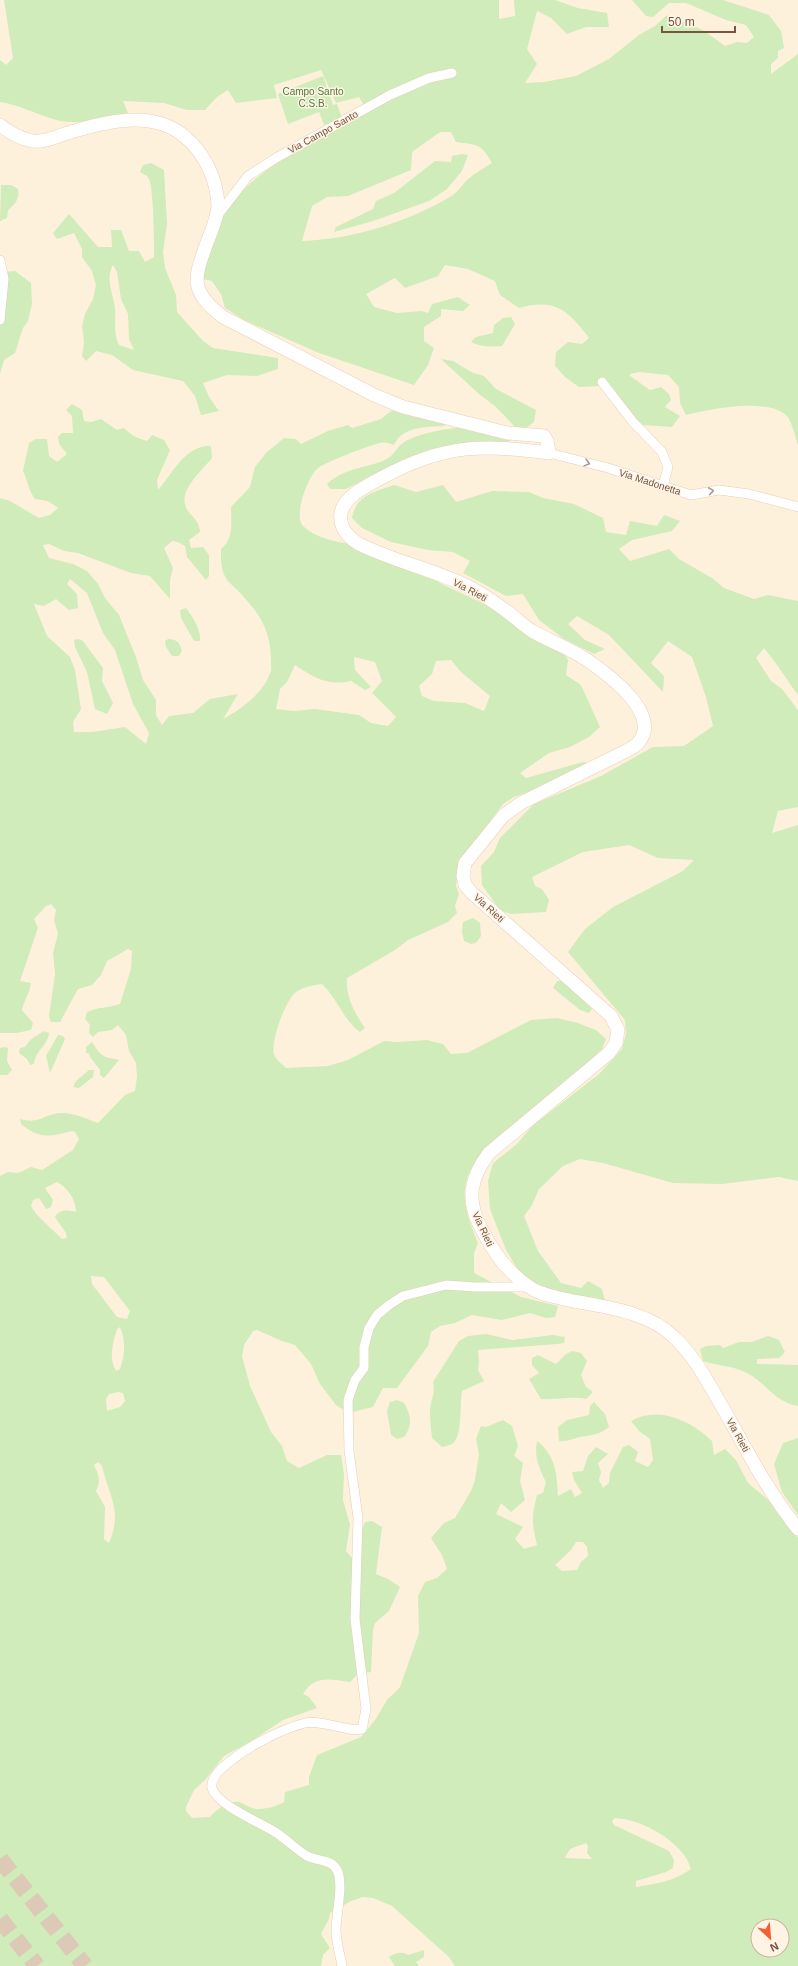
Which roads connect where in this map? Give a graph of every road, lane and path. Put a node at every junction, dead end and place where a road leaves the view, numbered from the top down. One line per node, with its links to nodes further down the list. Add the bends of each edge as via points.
1 (452, 73): 3 (street, Via Campo Santo, via 429,78 390,95 276,158 248,176)
2 (0, 125): 3 (street, via 13,135 34,141 119,120 156,122 172,127 196,146 212,174 218,206)
3 (214, 220): 7 (street, via 196,279 198,288 210,306 223,317 374,395 404,407 507,433 544,436)
4 (0, 260): 5 (street, via 4,279)
5 (0, 320)
6 (602, 382): 8 (street, via 633,422 662,452 668,467)
7 (549, 453): 8 (street, Via Madonetta, one-way to 8); 10 (street, Via Rieti, via 511,447 465,448 439,453 391,473 350,496 343,505 342,512 343,528 358,543 471,588 531,631 589,661 635,702 645,723 639,743 504,814 465,863 465,885 472,893 610,1016 618,1030 616,1043 609,1053 489,1153 476,1174 471,1190 475,1217 496,1255)
8 (663, 486): 9 (street, Via Madonetta, one-way to 9, via 691,496 719,490 749,494)
9 (798, 506)
10 (528, 1287): 11 (street, Via Rieti, via 552,1296 645,1319 673,1336 698,1367 767,1487); 12 (street, via 446,1286 404,1296 377,1315 369,1328 364,1348 364,1368 355,1380 348,1400 350,1451 358,1518 355,1619 366,1709 364,1725 362,1729 356,1730 312,1722 298,1725 244,1751 222,1768 214,1779 212,1787 215,1794 224,1802 278,1834 301,1852 334,1866 338,1872 336,1931)
11 (798, 1529)
12 (342, 1966)

